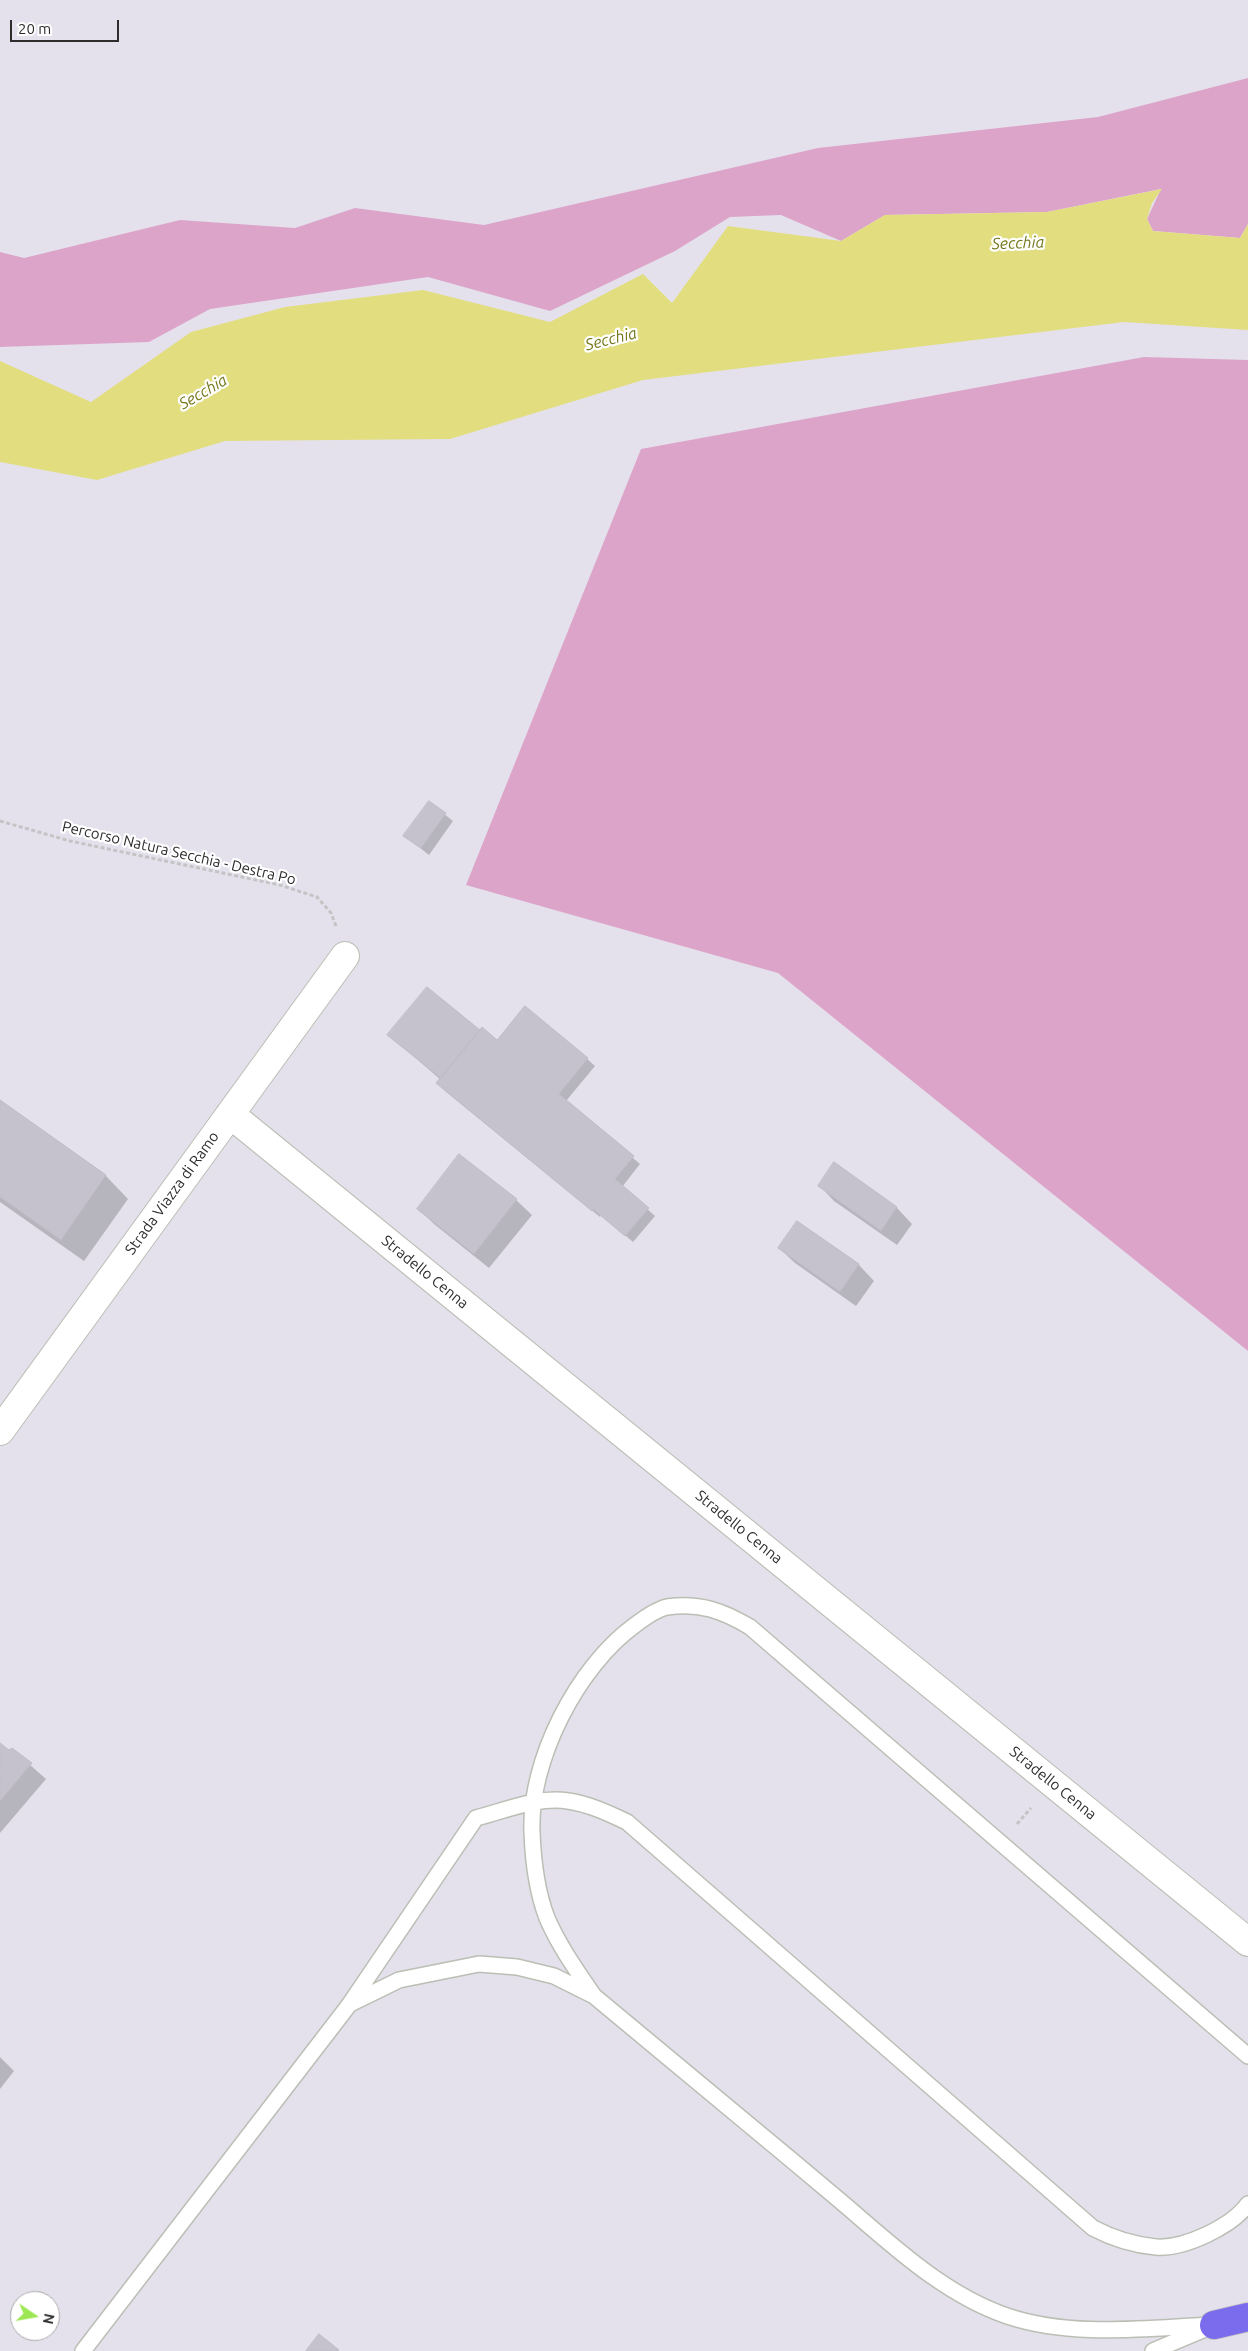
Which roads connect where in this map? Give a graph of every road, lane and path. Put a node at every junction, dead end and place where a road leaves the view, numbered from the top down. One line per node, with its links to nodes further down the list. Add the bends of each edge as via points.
1 (0, 821): 2 (path, Percorso Natura Secchia - Destra Po, via 70,841 280,884 317,897 331,913)
2 (346, 956): 3 (street, Strada Viazza di Ramo)
3 (230, 1114): 4 (street, Strada Viazza di Ramo); 5 (street, Stradello Cenna)
4 (0, 1431)
5 (1053, 1783): 7 (path); 8 (street, Stradello Cenna)
6 (535, 1802): 7 (lane, via 542,1763 557,1724 585,1676 622,1635 640,1621 666,1607 702,1606 724,1612 750,1627); 9 (lane, via 532,1831 535,1869 547,1917 564,1951); 10 (lane, via 476,1818); 12 (lane, via 566,1801 627,1822 1093,2228 1113,2238 1157,2247 1186,2243 1220,2228)
7 (1001, 1842): 11 (lane)
8 (1248, 1942)
9 (594, 1996): 10 (lane, via 554,1976 518,1967 479,1964 399,1980); 14 (lane, via 912,2260 975,2304 1047,2326 1098,2330)
10 (348, 2005): 15 (lane)
11 (1248, 2056)
12 (1248, 2204)
13 (1248, 2317): 14 (highway)
14 (1214, 2325): 16 (lane)
15 (83, 2351)
16 (1153, 2351)

